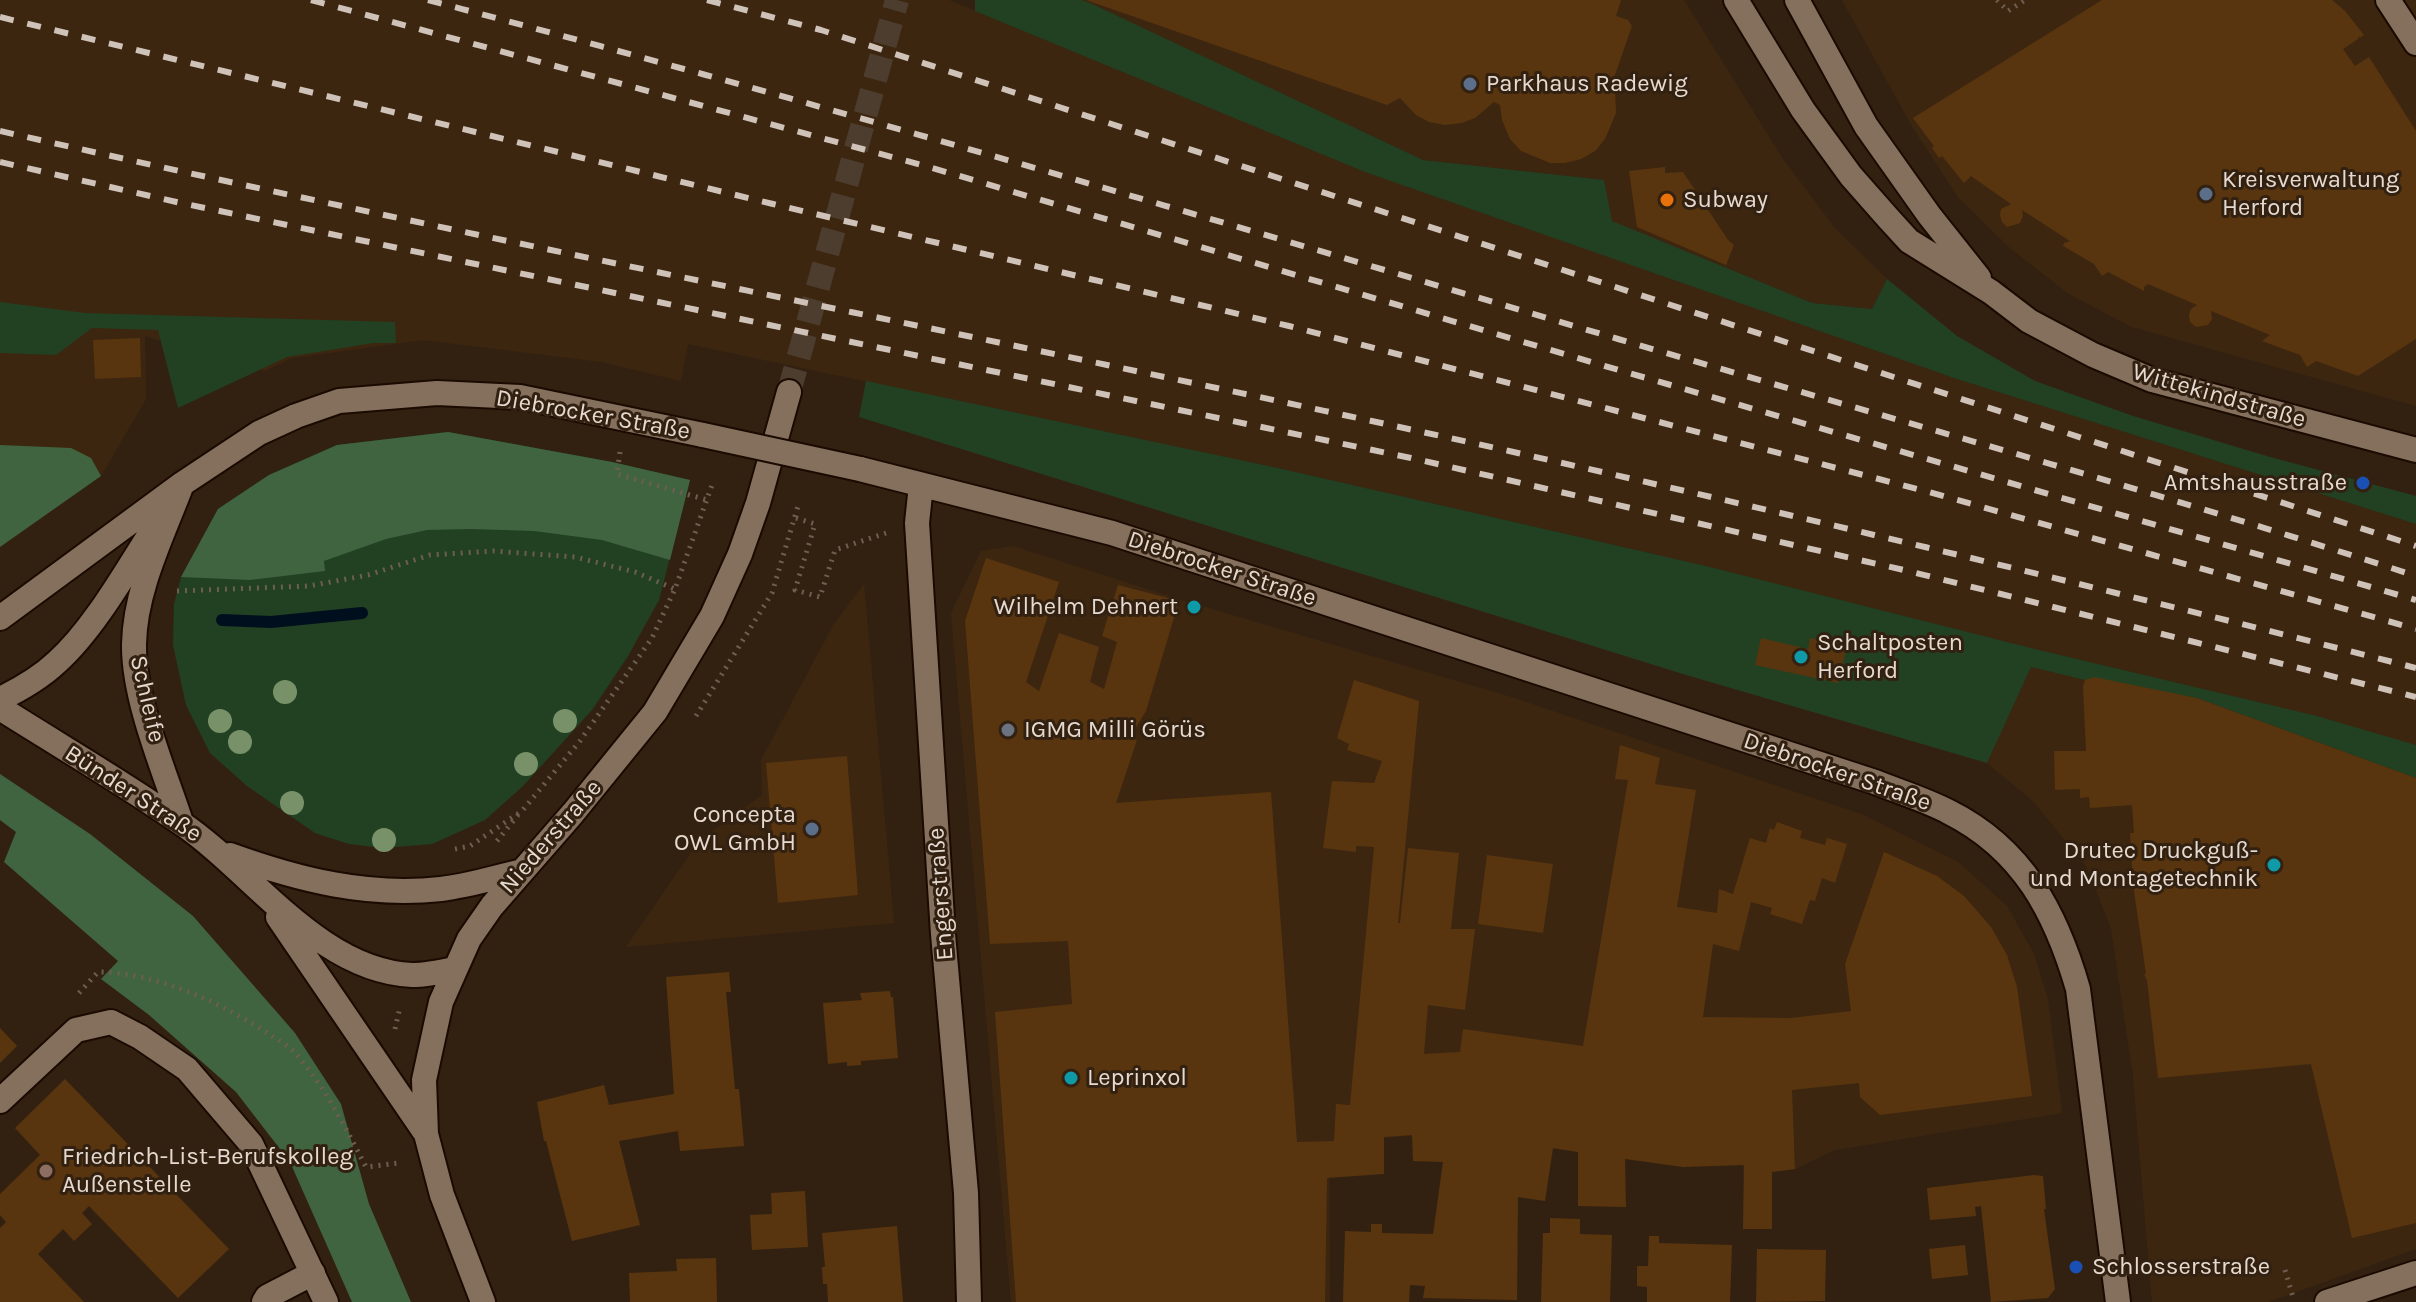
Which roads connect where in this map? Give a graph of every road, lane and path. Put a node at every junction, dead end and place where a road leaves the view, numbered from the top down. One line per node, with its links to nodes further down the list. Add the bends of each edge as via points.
1 (1736, 0): 7 (main road, Wittekindstraße, via 1803,110 1851,176 1909,241)
2 (1797, 0): 7 (main road, Wittekindstraße, via 1866,126)
3 (1997, 0): 4 (path, via 2008,11)
4 (2025, 0)
5 (2388, 0): 6 (main road)
6 (2416, 43)
7 (1991, 292): 9 (main road, Wittekindstraße, via 2042,328 2152,380)
8 (789, 392): 24 (main road, Niederstraße, via 758,503 712,616 655,712)
9 (2416, 450)
10 (617, 474): 14 (path)
11 (182, 484): 13 (main road, Diebrocker Straße, bridge, via 259,433 296,416 339,401 437,393 520,397); 17 (main road, Schleife); 19 (main road, Diebrocker Straße); 20 (main road, via 59,661)
12 (712, 485): 14 (path)
13 (921, 485): 16 (main road, Engerstraße); 39 (main road, Diebrocker Straße, via 1112,533 1445,641 1875,782 1949,812 1976,829 2025,874 2048,906 2066,946 2078,989)
14 (707, 500): 18 (path)
15 (796, 518): 16 (path, via 815,524 795,590 820,597 835,550)
16 (917, 523): 38 (main road, Engerstraße, via 943,934 966,1193)
17 (144, 587): 18 (path, via 178,591 309,586 430,555 493,551 575,557 635,572); 22 (main road, Schleife, via 134,643 136,672)
18 (675, 589): 26 (path, via 652,638 589,729 522,811 470,846 430,856)
19 (0, 618)
20 (0, 699)
21 (0, 708): 22 (main road, Bünder Straße)
22 (181, 822): 23 (main road, Bünder Straße)
23 (221, 852): 25 (main road, Bünder Straße); 26 (main road, via 322,883)
24 (519, 872): 26 (main road); 27 (main road, Niederstraße, via 469,939)
25 (259, 888): 27 (main road, Bünder Straße, via 302,927 366,964 412,975); 30 (main road, Bünder Straße)
26 (415, 891)
27 (455, 969): 30 (main road, Niederstraße, via 428,1058)
28 (69, 1004): 31 (path, via 98,972 182,989 240,1015 293,1050 337,1110 366,1167)
29 (0, 1101): 33 (main road, via 76,1030 111,1022 140,1037 187,1069 251,1144)
30 (426, 1134): 31 (main road, Niederstraße)
31 (432, 1158): 37 (main road, Niederstraße)
32 (2285, 1270): 40 (path)
33 (313, 1273): 35 (main road); 36 (main road)
34 (2416, 1273): 41 (main road)
35 (264, 1302)
36 (326, 1302)
37 (483, 1302)
38 (969, 1302)
39 (2118, 1302)
40 (2294, 1302)
41 (2327, 1302)

